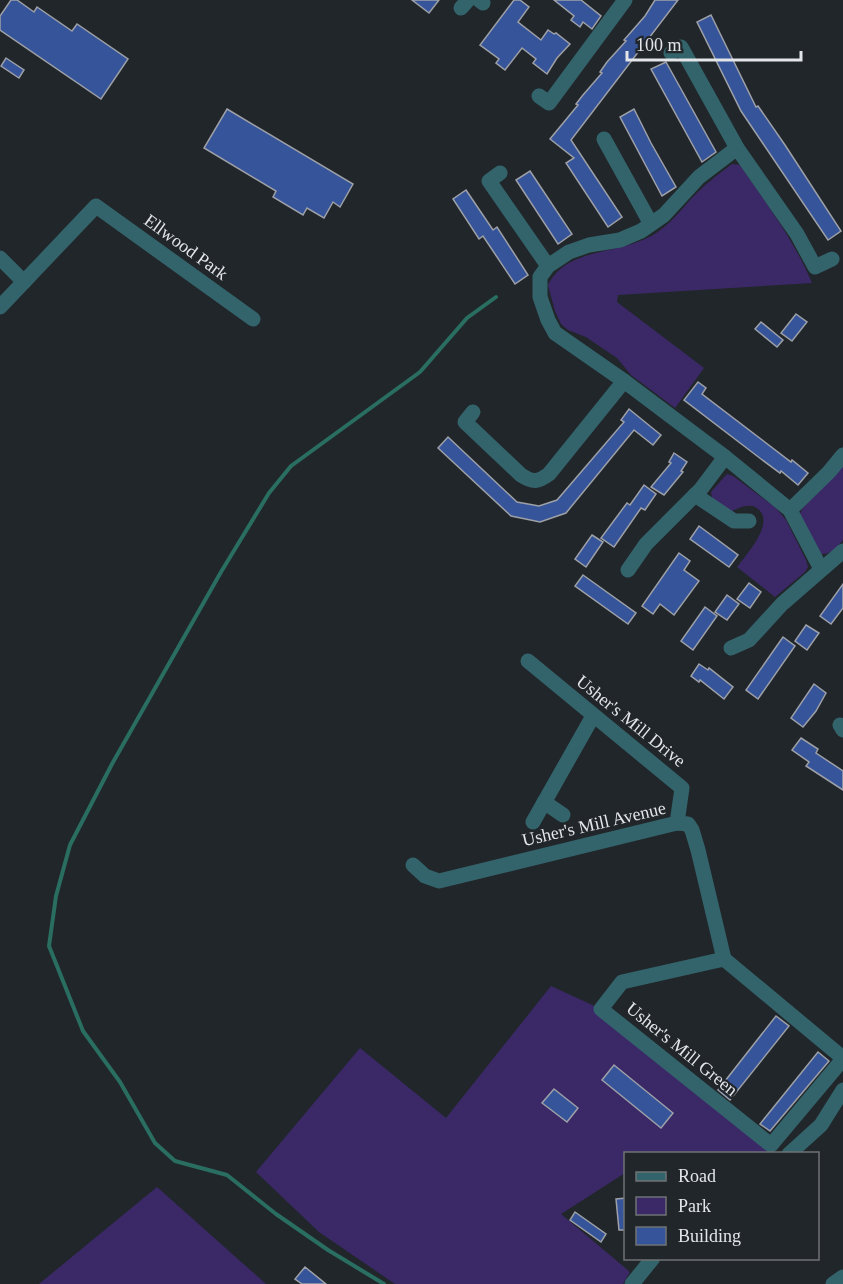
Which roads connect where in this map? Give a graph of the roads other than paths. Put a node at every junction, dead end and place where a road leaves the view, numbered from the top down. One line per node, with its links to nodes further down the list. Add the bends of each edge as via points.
1 (623, 1): 3 (street, via 549,104)
2 (671, 53): 5 (street, via 681,46)
3 (539, 96)
4 (604, 139): 7 (street)
5 (737, 148): 7 (street, via 699,177); 9 (street, via 797,234 815,267)
6 (500, 173): 10 (street, via 489,181)
7 (651, 224): 10 (street, via 620,240 569,252)
8 (0, 258): 11 (street)
9 (832, 259)
10 (548, 266): 14 (street, via 540,277 540,297 555,333)
11 (24, 282): 12 (street); 13 (street, Ellwood Park, via 96,206)
12 (0, 307)
13 (254, 319)
14 (624, 381): 15 (street, via 549,474 539,481 521,475 465,422); 17 (street)
15 (473, 412)
16 (843, 455): 19 (street)
17 (725, 457): 18 (street); 19 (street)
18 (695, 495): 20 (street, via 734,521); 23 (street, via 646,544)
19 (790, 510): 22 (street)
20 (749, 521)
21 (843, 550): 22 (street)
22 (821, 569): 24 (street, via 770,615 749,640)
23 (628, 570)
24 (731, 648)
25 (528, 661): 26 (street, Usher's Mill Drive)
26 (593, 716): 27 (street); 30 (street, Usher's Mill Drive, via 682,788)
27 (544, 802): 28 (street); 29 (street)
28 (563, 815)
29 (533, 822)
30 (677, 823): 31 (street, Usher's Mill Avenue, via 438,881 424,876); 32 (street, Usher's Mill Avenue, via 688,824 692,830)
31 (413, 865)
32 (724, 958): 33 (street); 33 (street, Usher's Mill Green, via 622,982 601,1009 771,1145)
33 (843, 1058)
34 (843, 1090): 35 (street, via 821,1125)
35 (791, 1152)
36 (651, 1260): 38 (street)
37 (843, 1277): 39 (street)
38 (632, 1284)
39 (833, 1284)

